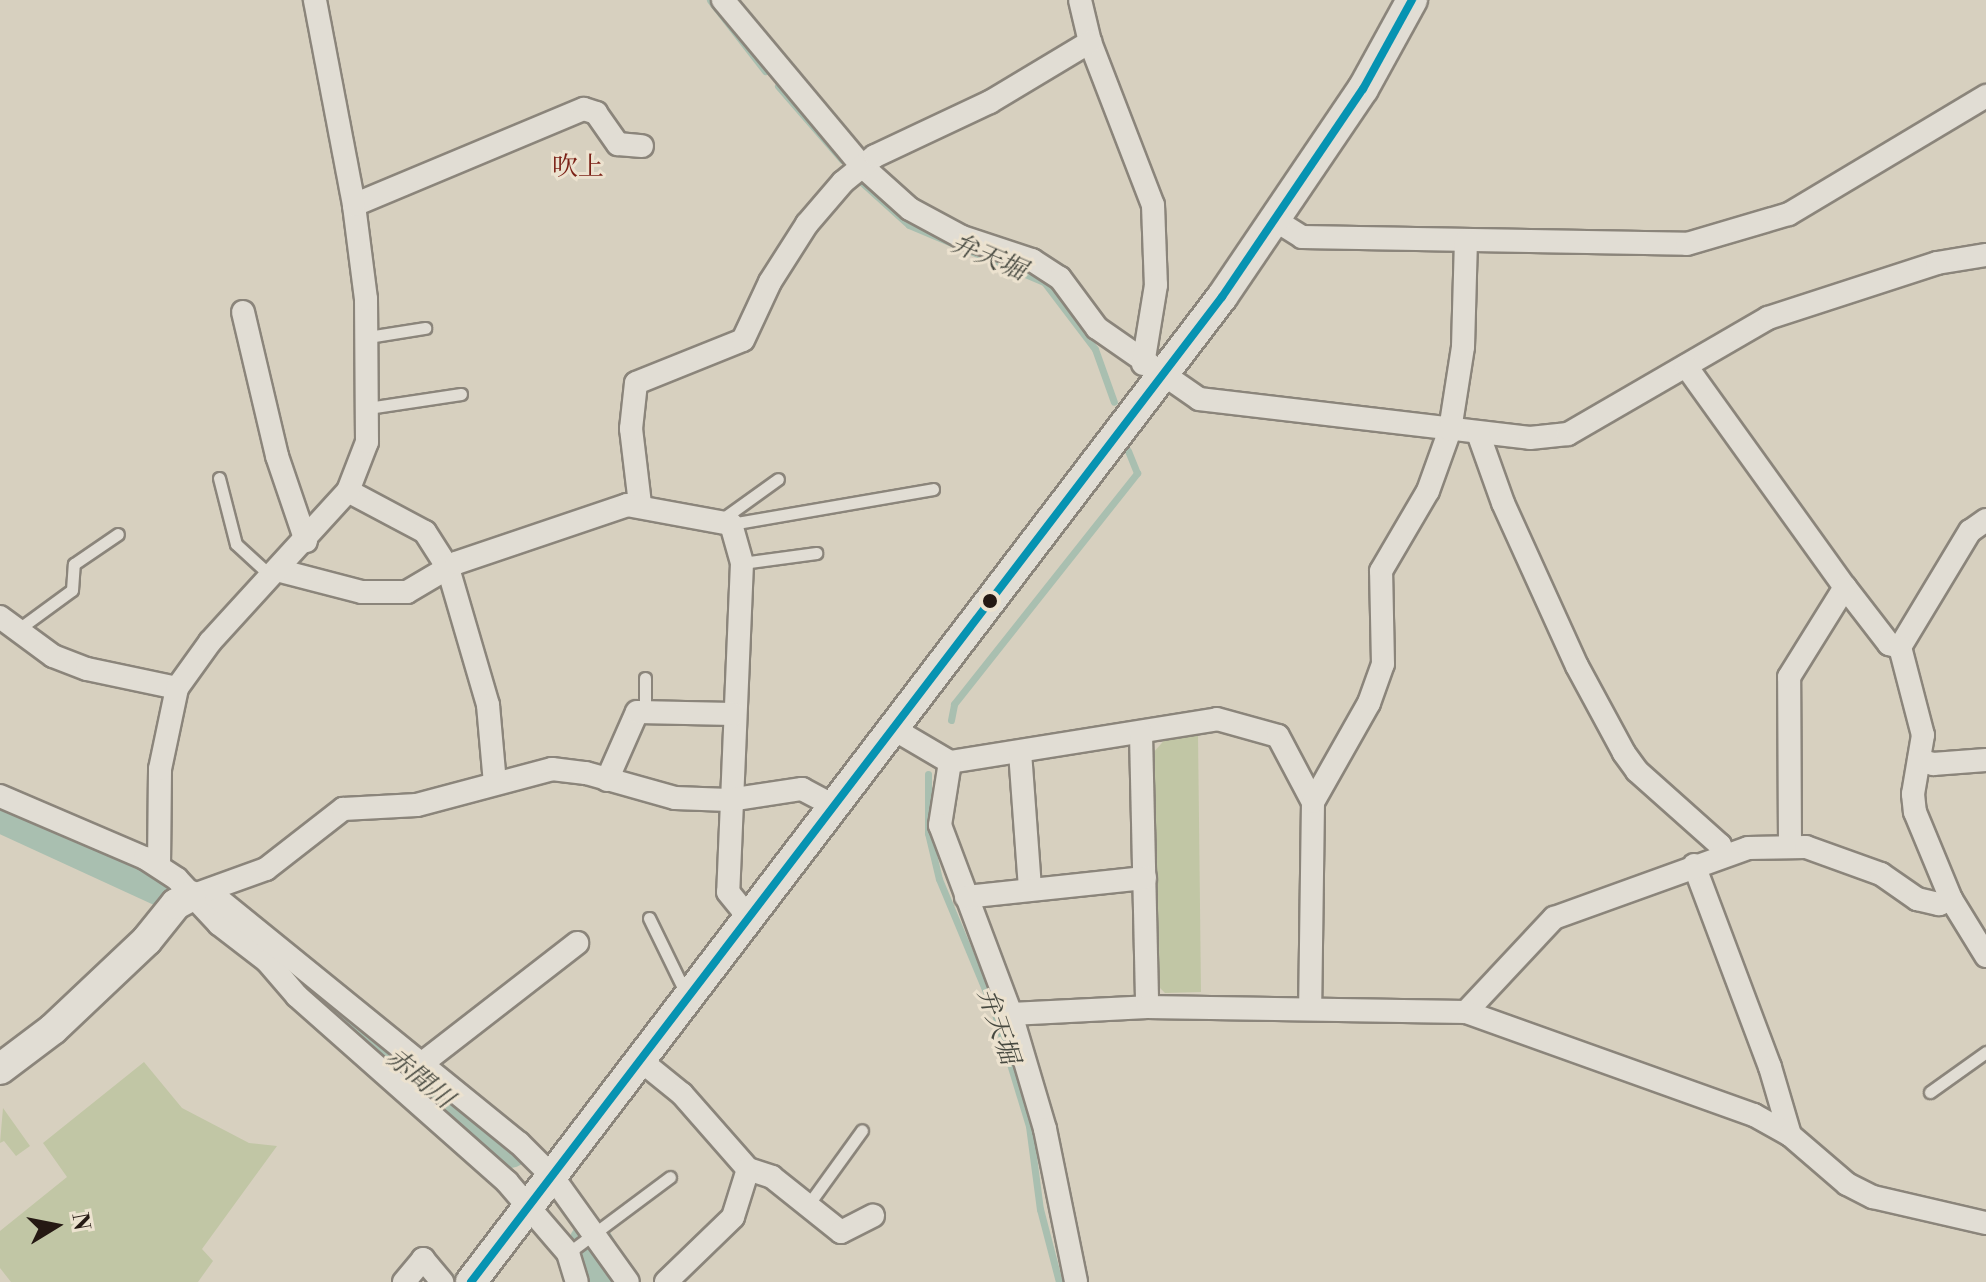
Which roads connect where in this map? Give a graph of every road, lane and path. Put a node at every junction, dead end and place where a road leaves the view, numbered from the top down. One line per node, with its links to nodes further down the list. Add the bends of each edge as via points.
1 (315, 0): 9 (street)
2 (723, 0): 8 (street)
3 (1080, 0): 5 (street)
4 (1412, 0): 10 (street, via 1363,89)
5 (1090, 42): 8 (street, via 990,102); 17 (street, via 1153,205)
6 (1986, 96): 11 (street, via 1789,214 1715,239 1687,244)
7 (642, 146): 9 (street, via 618,144 596,113 584,109)
8 (862, 166): 17 (street, via 910,209 962,237 1032,260 1060,278 1097,328); 26 (street, via 807,224 770,282 743,340 636,383 631,429)
9 (354, 205): 15 (street)
10 (1275, 220): 11 (street, via 1302,237); 17 (street)
11 (1466, 241): 20 (street, via 1463,347)
12 (1986, 255): 16 (street, via 1937,263 1768,318)
13 (243, 312): 30 (street, via 277,456)
14 (425, 328): 15 (lane)
15 (368, 337): 19 (street)
16 (1686, 366): 21 (street, via 1568,434 1530,438); 35 (street)
17 (1153, 371): 20 (street, via 1199,399); 42 (street)
18 (461, 394): 19 (lane)
19 (368, 408): 25 (street, via 367,442)
20 (1450, 430): 21 (street); 52 (street, via 1428,491 1381,571 1383,664 1369,703)
21 (1478, 433): 55 (street, via 1503,503 1577,666 1624,753 1637,771 1720,845)
22 (219, 478): 34 (lane, via 236,544)
23 (778, 479): 28 (lane)
24 (933, 489): 28 (lane)
25 (348, 491): 30 (street); 33 (street, via 425,532)
26 (640, 504): 28 (street); 33 (street)
27 (1986, 520): 37 (street, via 1970,531)
28 (725, 522): 32 (street)
29 (118, 534): 36 (lane, via 74,564 72,590)
30 (306, 541): 34 (street)
31 (816, 553): 32 (lane)
32 (742, 563): 41 (street)
33 (448, 568): 34 (street, via 407,592 376,595); 49 (street, via 488,705)
34 (275, 573): 39 (street, via 210,642)
35 (1845, 587): 37 (street, via 1889,644); 54 (street, via 1789,677)
36 (8, 624): 39 (street, via 53,656 87,669)
37 (1900, 647): 45 (street, via 1923,735)
38 (645, 678): 40 (lane)
39 (177, 688): 57 (street, via 160,769)
40 (645, 712): 41 (street); 48 (street, via 637,712)
41 (734, 714): 51 (street)
42 (892, 728): 47 (street); 53 (street)
43 (1141, 734): 44 (street); 52 (street, via 1217,719 1248,724 1278,736); 58 (street)
44 (1020, 752): 47 (street); 59 (street)
45 (1919, 760): 46 (street); 62 (street, via 1915,812)
46 (1986, 760)
47 (950, 762): 61 (street, via 940,825)
48 (607, 780): 49 (street, via 552,769); 51 (street, via 675,798)
49 (495, 783): 60 (street, via 417,805 343,809 266,869)
50 (0, 796): 57 (street)
51 (729, 800): 53 (street, via 802,789); 64 (street, via 728,892)
52 (1313, 802): 69 (street)
53 (834, 806): 64 (street)
54 (1790, 844): 55 (street); 62 (street, via 1860,865 1917,899 1939,904)
55 (1722, 855): 56 (street)
56 (1694, 865): 70 (street, via 1554,918); 80 (street)
57 (159, 866): 60 (street)
58 (1145, 878): 59 (street); 68 (street)
59 (1030, 888): 61 (street)
60 (201, 895): 72 (street, via 302,962); 76 (street, via 176,904 147,940 53,1029); 77 (street)
61 (966, 897): 71 (street)
62 (1951, 899): 66 (street)
63 (649, 918): 67 (lane)
64 (750, 919): 67 (street)
65 (577, 943): 75 (street)
66 (1986, 956)
67 (688, 998): 74 (street)
68 (1147, 1007): 69 (street); 71 (street)
69 (1310, 1008): 70 (street)
70 (1466, 1012): 80 (street, via 1754,1115)
71 (1011, 1014): 96 (street, via 1045,1129)
72 (400, 1049): 75 (street); 77 (street)
73 (1986, 1052): 78 (lane)
74 (640, 1060): 81 (street, via 682,1094); 82 (street)
75 (420, 1065): 82 (street)
76 (0, 1069)
77 (379, 1071): 85 (street)
78 (1930, 1092)
79 (862, 1130): 84 (lane)
80 (1790, 1135): 87 (street, via 1847,1184 1873,1197 1933,1206)
81 (748, 1169): 84 (street, via 772,1177); 95 (street, via 733,1217)
82 (552, 1176): 85 (street); 88 (street)
83 (670, 1177): 88 (lane)
84 (808, 1205): 86 (street, via 841,1232)
85 (530, 1209): 89 (street); 92 (street)
86 (873, 1216)
87 (1986, 1223)
88 (593, 1233): 89 (lane); 94 (street)
89 (568, 1253): 93 (street)
90 (440, 1279): 91 (street, via 423,1259)
91 (404, 1282)
92 (471, 1282)
93 (577, 1282)
94 (628, 1282)
95 (666, 1282)
96 (1076, 1282)

